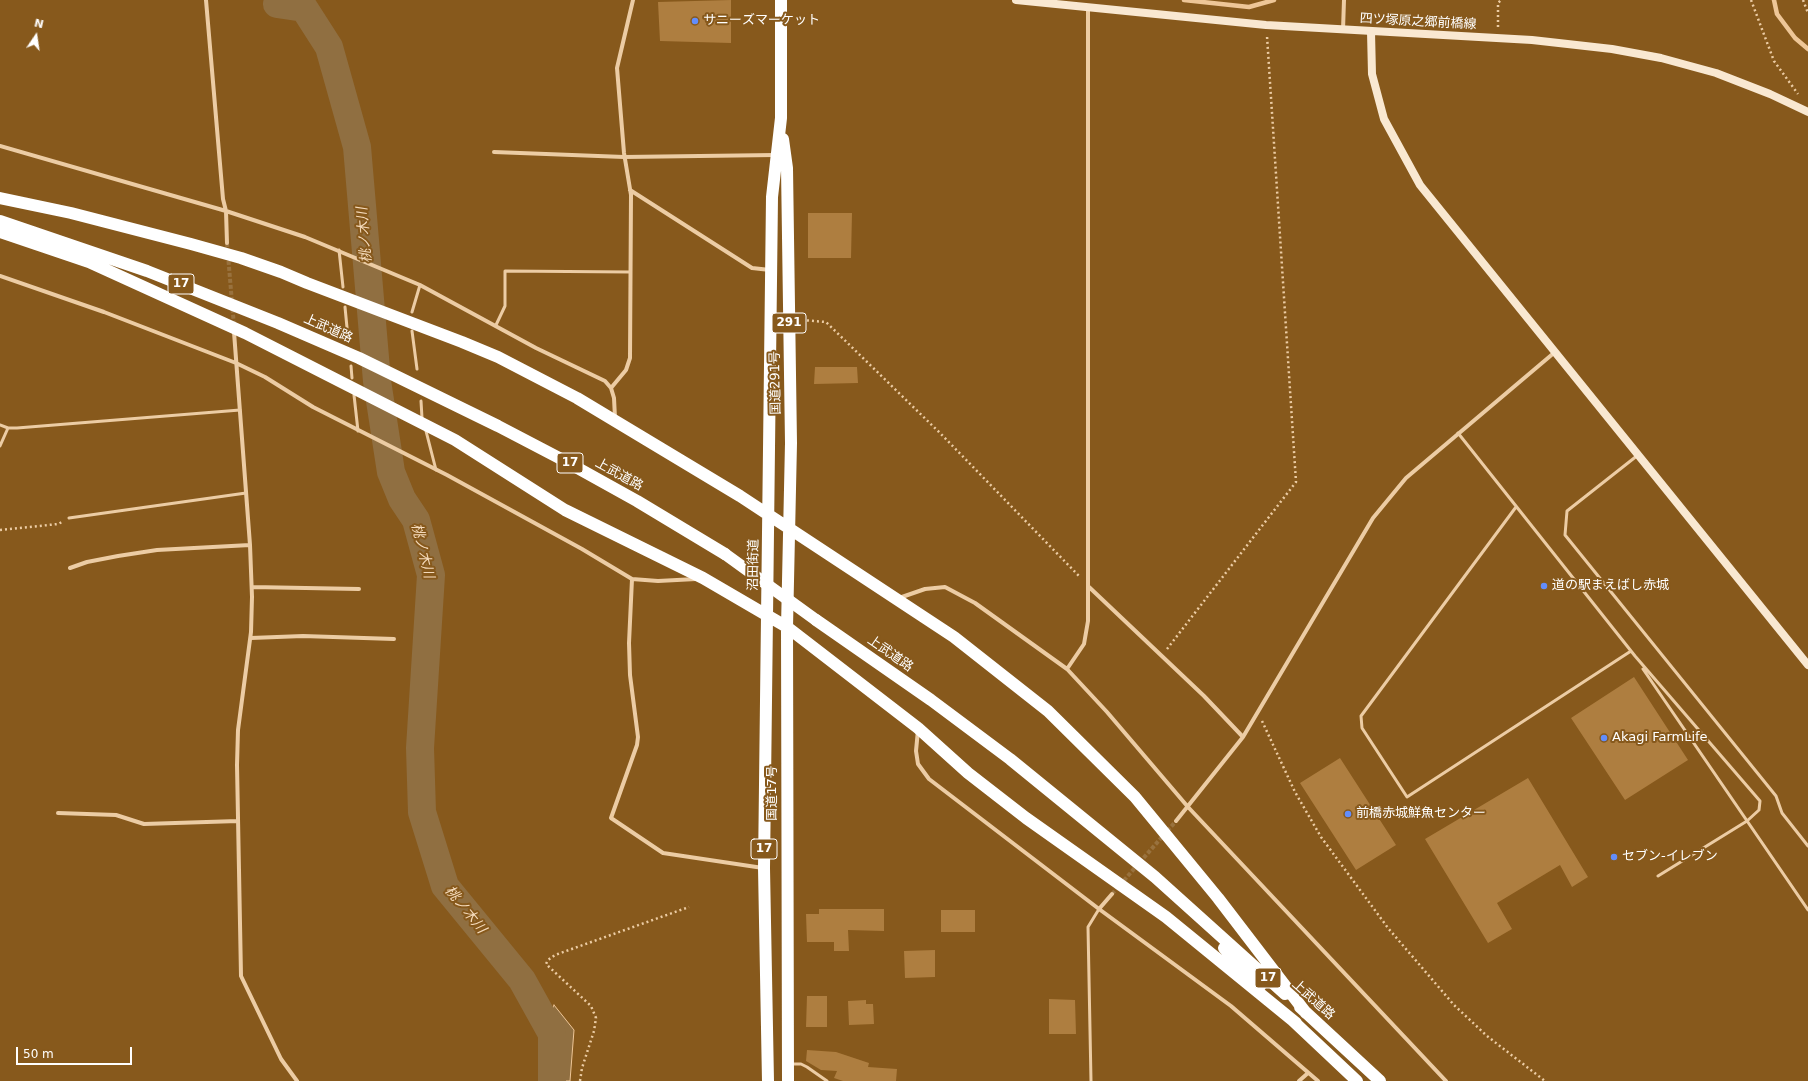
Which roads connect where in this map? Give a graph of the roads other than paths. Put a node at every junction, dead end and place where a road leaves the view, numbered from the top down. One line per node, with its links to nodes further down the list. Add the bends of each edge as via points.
1 (206, 0): 17 (street)
2 (634, 0): 14 (street, via 617,68)
3 (781, 0): 10 (highway, 国道291号 / 291)
4 (1016, 0): 6 (main road, 四ツ塚原之郷前橋線)
5 (1344, 0): 7 (street)
6 (1088, 8): 7 (main road, 四ツ塚原之郷前橋線); 62 (street)
7 (1343, 30): 8 (main road, 四ツ塚原之郷前橋線)
8 (1371, 32): 9 (main road, 四ツ塚原之郷前橋線, via 1532,40 1612,49 1716,73); 33 (main road, via 1372,74 1384,119 1420,185)
9 (1808, 112)
10 (781, 118): 13 (highway, 国道291号 / 291); 56 (highway, 国道291号 / 291, via 787,168 791,442)
11 (0, 146): 17 (street)
12 (494, 152): 14 (street)
13 (777, 155): 14 (street); 22 (highway, 国道291号 / 291, via 772,197)
14 (624, 158): 15 (street)
15 (630, 190): 22 (street, via 752,268); 23 (street)
16 (0, 198): 27 (highway, via 71,213 190,244 281,272)
17 (226, 210): 20 (street); 21 (street)
18 (0, 220): 35 (highway, 上武道路 / 17, via 147,271 278,323)
19 (0, 232): 39 (highway, via 89,262 245,333)
20 (227, 243)
21 (339, 250): 25 (street); 26 (lane)
22 (772, 270): 54 (highway, 国道291号 / 291)
23 (630, 272): 29 (lane, via 505,271 505,306); 38 (street, via 630,358 626,370)
24 (0, 276): 34 (street, via 97,309)
25 (420, 285): 28 (lane); 29 (street)
26 (343, 287)
27 (348, 303): 32 (lane); 43 (highway, via 402,319 498,357 577,398)
28 (412, 312)
29 (496, 325): 38 (street, via 536,348 605,381)
30 (412, 331): 36 (lane)
31 (234, 332): 34 (street)
32 (348, 338)
33 (1555, 352): 48 (street); 50 (main road)
34 (236, 362): 41 (street); 46 (street, via 265,376 312,407)
35 (355, 362): 37 (lane); 83 (highway, 上武道路 / 17, bridge, via 410,382 498,426 638,501 726,554 931,700 1004,755)
36 (417, 369)
37 (352, 378)
38 (612, 388): 43 (street)
39 (357, 393): 42 (highway); 46 (lane)
40 (421, 401): 42 (lane)
41 (240, 410): 45 (lane); 52 (street)
42 (418, 418): 59 (highway, via 565,510)
43 (615, 422): 54 (highway)
44 (0, 425): 45 (lane)
45 (8, 428): 49 (lane)
46 (358, 431): 51 (street)
47 (426, 431): 51 (lane)
48 (1458, 433): 53 (lane); 74 (street, via 1406,478 1373,518)
49 (0, 446)
50 (1638, 455): 71 (main road); 80 (lane, via 1567,511 1565,535 1776,796 1782,813)
51 (436, 470): 60 (street)
52 (246, 493): 55 (lane); 57 (street)
53 (1516, 507): 69 (lane); 69 (lane, via 1361,716 1362,728 1407,797)
54 (769, 514): 56 (highway); 65 (highway, 沼田街道 / 17)
55 (69, 518)
56 (789, 528): 64 (highway); 66 (highway, 国道17号 / 17)
57 (250, 545): 58 (street, via 157,550 86,562); 61 (street)
58 (70, 568)
59 (703, 578): 60 (street, via 658,581); 65 (highway)
60 (632, 579): 81 (street, via 630,675 638,737 611,818 663,853)
61 (252, 587): 63 (street); 67 (street)
62 (1089, 587): 72 (street, via 1084,644); 74 (street, via 1204,696)
63 (359, 589)
64 (896, 598): 72 (street, via 925,589 945,587 975,603); 87 (highway, via 954,637 1048,711 1135,797 1218,898)
65 (767, 616): 66 (highway); 81 (highway, 国道17号 / 17)
66 (787, 627): 73 (highway); 89 (highway, 国道17号 / 17)
67 (251, 638): 68 (street, via 304,636); 77 (street, via 238,730)
68 (394, 639)
69 (1631, 651): 70 (lane)
70 (1635, 656): 78 (lane); 78 (lane, via 1760,801 1759,810)
71 (1808, 666)
72 (1067, 669): 75 (street)
73 (918, 728): 85 (street, via 918,764 929,779); 88 (highway, via 968,773 1026,818 1166,917)
74 (1243, 737): 75 (street)
75 (1188, 807): 79 (street); 100 (street)
76 (58, 813): 77 (street, via 116,815 144,824)
77 (238, 821): 91 (street, via 241,976 281,1059)
78 (1747, 821): 82 (lane); 86 (lane)
79 (1176, 822)
80 (1808, 846)
81 (764, 868): 92 (highway, 国道17号 / 17)
82 (1658, 876)
83 (1155, 877): 87 (highway, 上武道路 / 17); 88 (highway, 上武道路 / 17)
84 (1112, 894): 85 (street)
85 (1099, 909): 90 (street, via 1231,1006); 95 (lane, via 1088,927)
86 (1808, 910)
87 (1306, 1013): 99 (highway, 上武道路 / 17)
88 (1296, 1023): 98 (highway, 上武道路 / 17)
89 (788, 1064): 93 (highway, 国道17号 / 17); 94 (lane, via 801,1064)
90 (1308, 1072): 96 (street); 97 (street)
91 (295, 1080)
92 (768, 1081)
93 (788, 1081)
94 (826, 1081)
95 (1091, 1081)
96 (1300, 1081)
97 (1318, 1081)
98 (1357, 1081)
99 (1380, 1081)
100 (1446, 1081)

